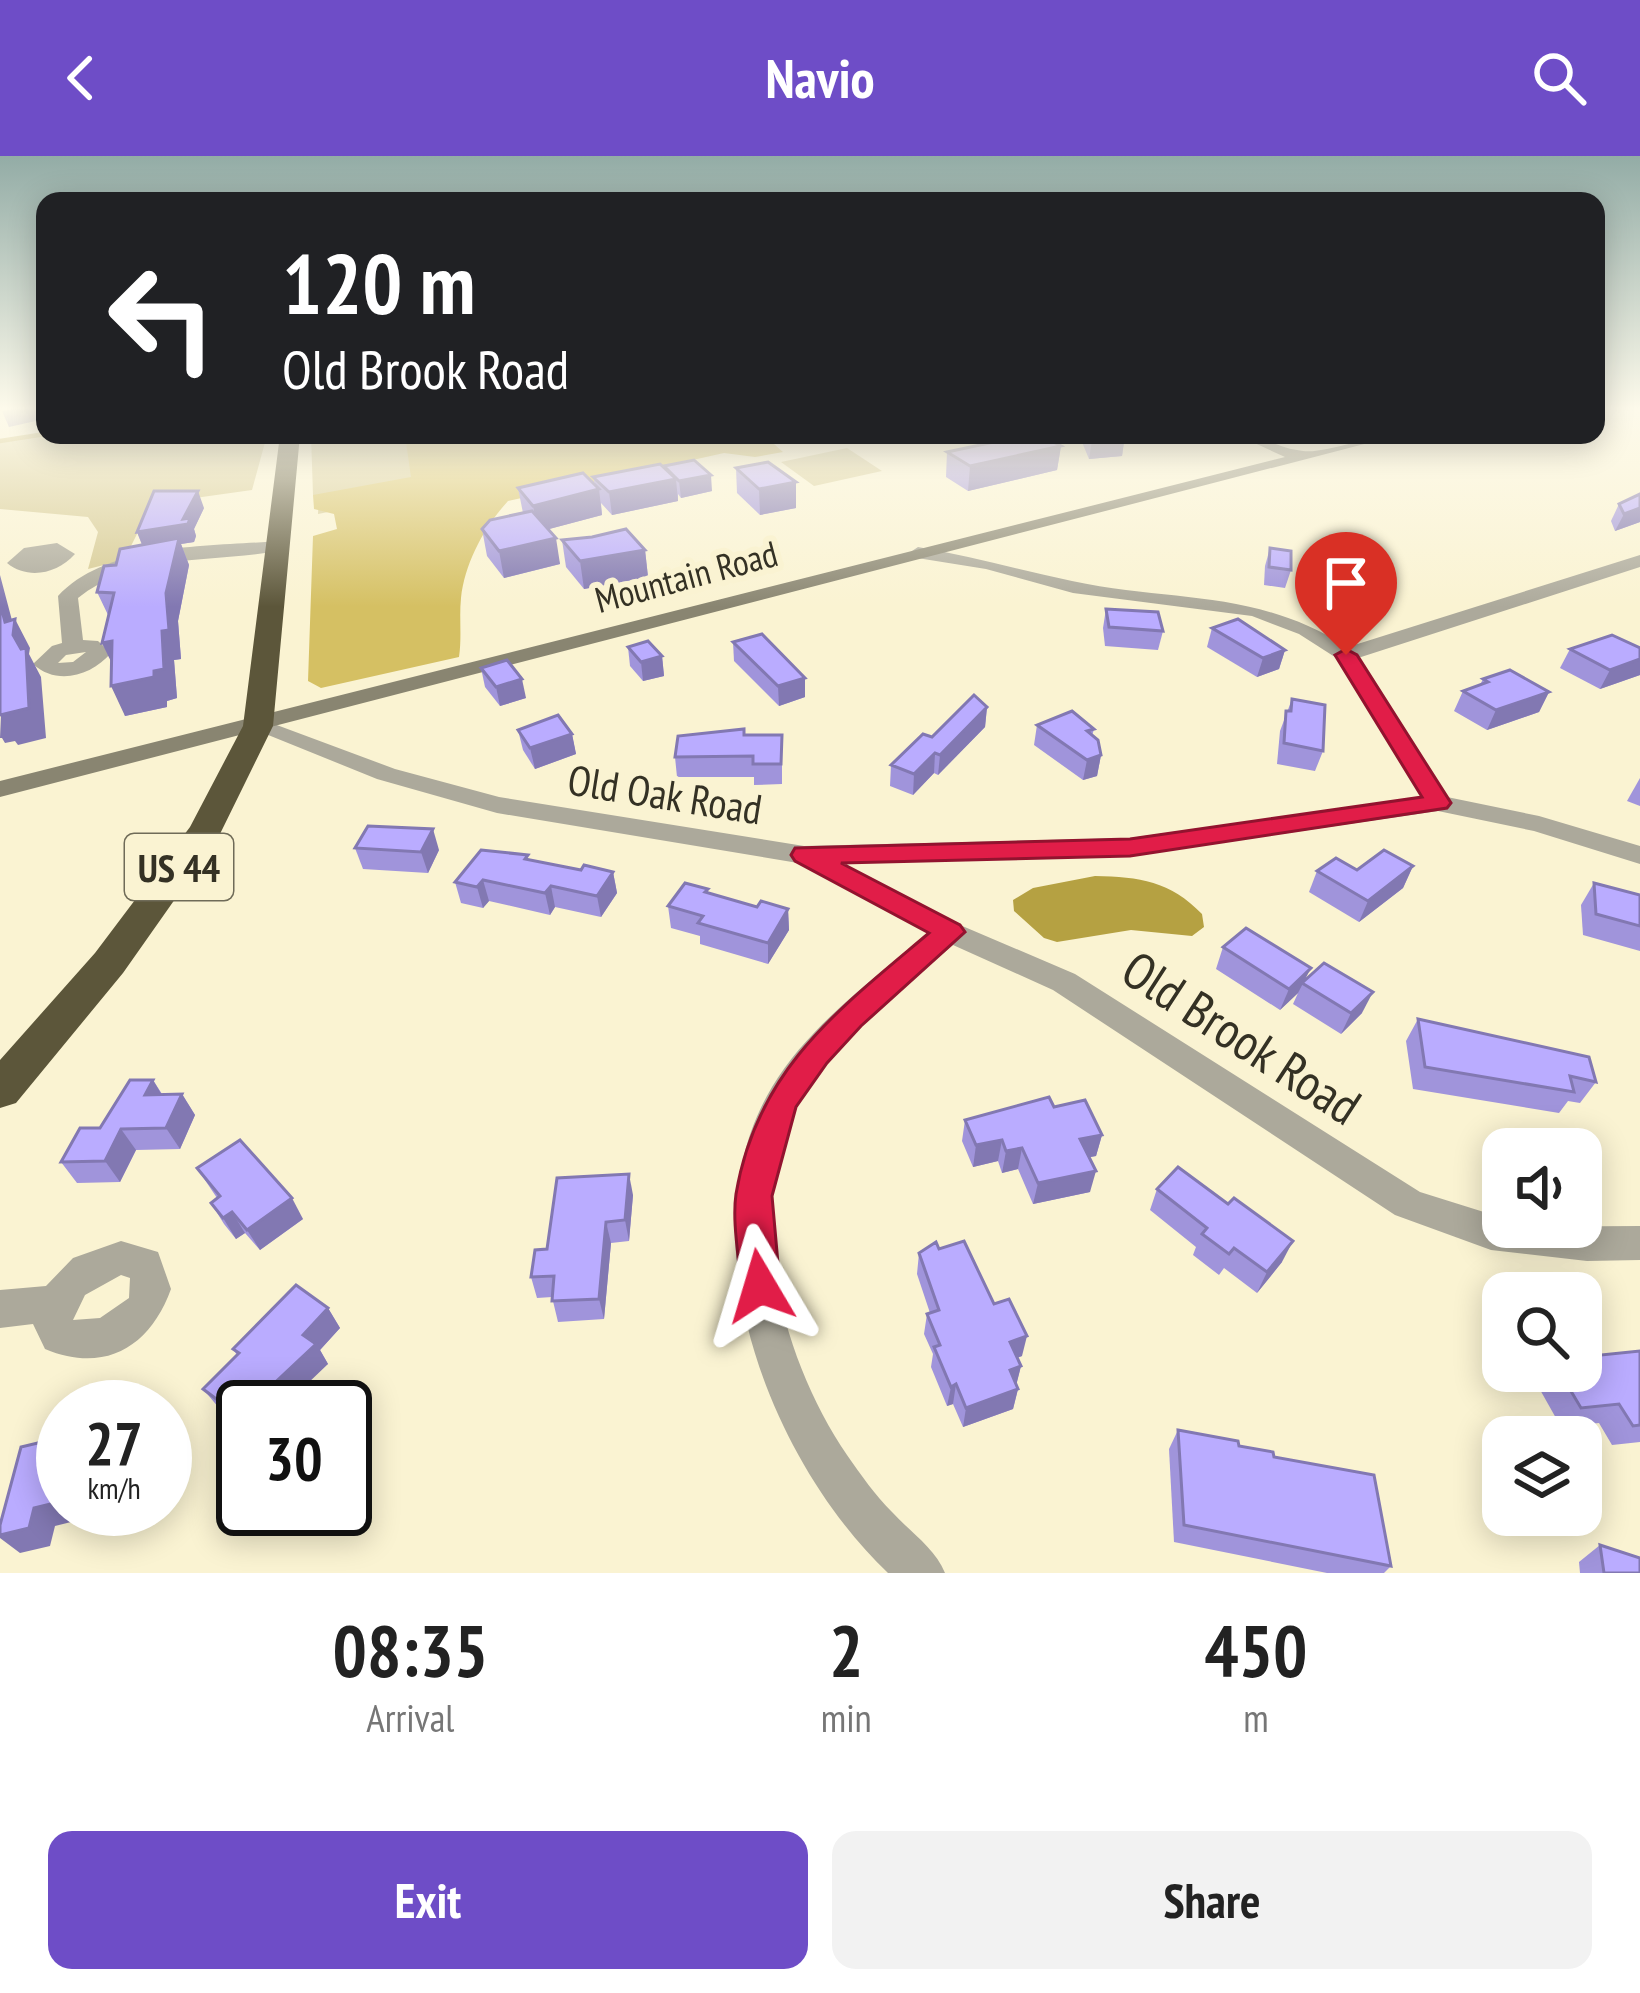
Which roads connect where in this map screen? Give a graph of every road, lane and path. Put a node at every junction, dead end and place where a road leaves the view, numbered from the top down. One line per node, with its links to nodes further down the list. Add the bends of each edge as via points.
1 (285, 474): 4 (highway, US 44)
2 (1233, 474): 3 (main road, Mountain Road)
3 (962, 541): 5 (main road, Mountain Road); 7 (street)
4 (277, 546): 9 (street, via 147,562); 12 (highway, US 44)
5 (918, 553): 7 (street); 12 (main road, Mountain Road)
6 (1640, 561): 11 (street)
7 (986, 564): 11 (street, via 1073,587 1256,611)
8 (43, 566): 9 (street, via 51,578)
9 (81, 582): 10 (street, via 68,596)
10 (73, 646)
11 (1346, 655): 14 (street)
12 (258, 726): 13 (main road, Mountain Road); 15 (street, Old Oak Road, via 386,774 552,816); 18 (highway, US 44, via 206,830 109,963)
13 (0, 789)
14 (1438, 803): 15 (street, Old Oak Road, via 1130,847); 16 (street, Old Oak Road)
15 (804, 855): 17 (street, Old Brook Road)
16 (1640, 855)
17 (950, 932): 19 (street, Old Brook Road, via 1064,982 1408,1204 1491,1233); 22 (street, via 850,1017 790,1087 754,1196 765,1314 802,1415 857,1507)
18 (0, 1090)
19 (1640, 1243)
20 (56, 1303): 21 (street)
21 (0, 1309)
22 (922, 1573)

